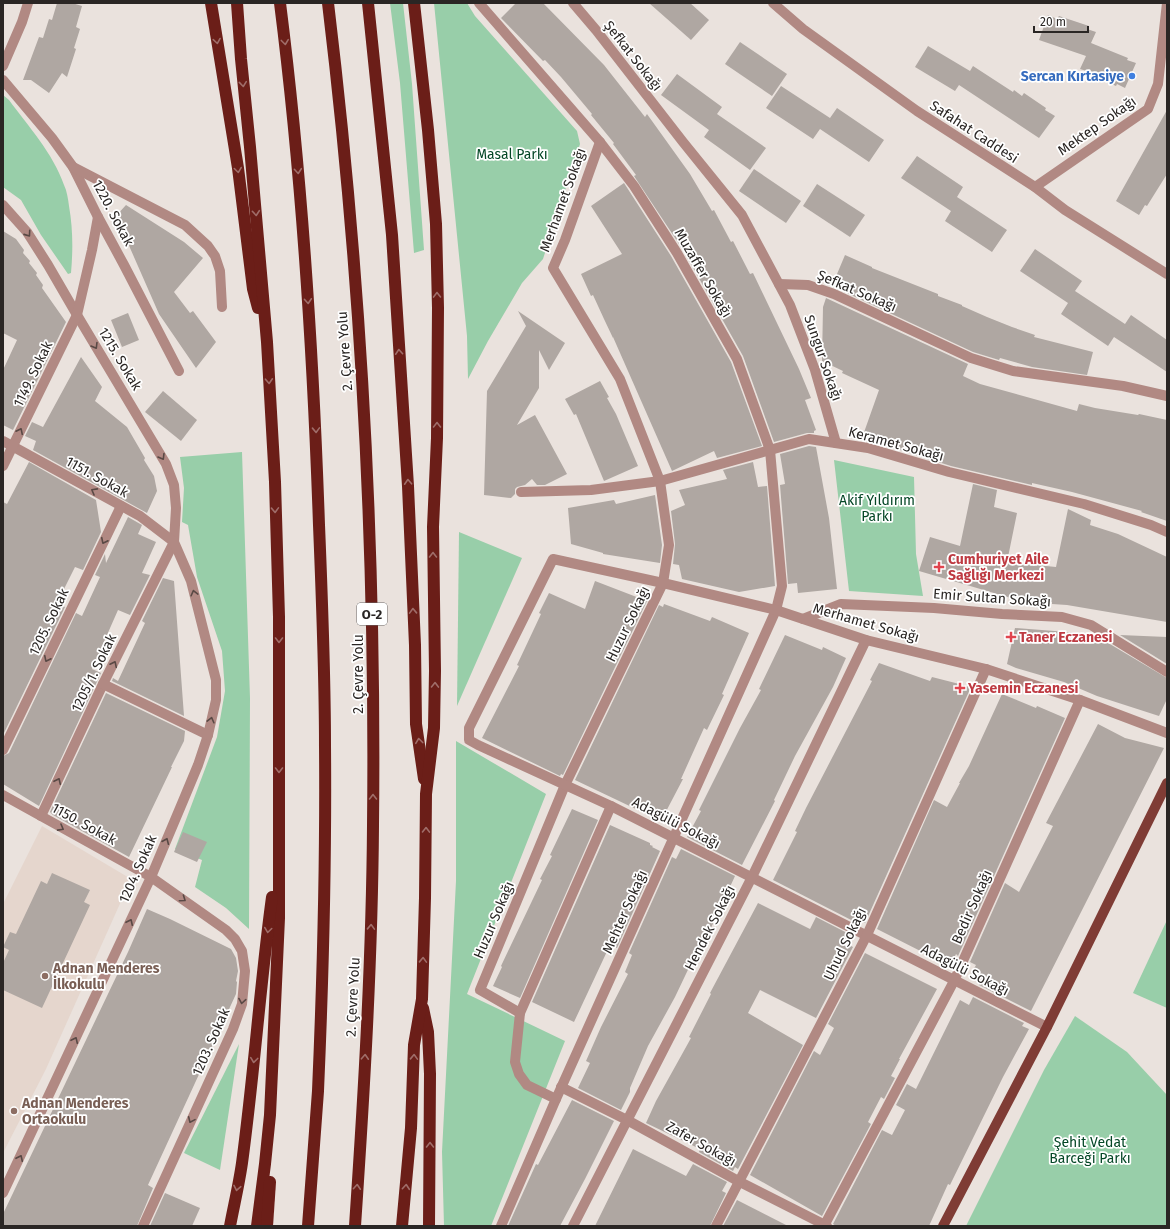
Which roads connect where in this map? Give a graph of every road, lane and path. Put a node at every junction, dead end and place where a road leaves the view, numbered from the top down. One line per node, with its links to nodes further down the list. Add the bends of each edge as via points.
1 (28, 3): 13 (street)
2 (210, 3): 25 (highway, one-way to 25, via 238,168 253,289)
3 (237, 3): 25 (highway, one-way to 25)
4 (280, 3): 75 (highway, one-way to 75, via 304,234 316,421 325,738 318,1092)
5 (328, 3): 76 (highway, 2. Çevre Yolu / O-2, one-way to 5, via 370,953 373,636 369,503 354,266)
6 (368, 3): 52 (highway, one-way to 6, via 416,724 408,486 392,235)
7 (414, 3): 52 (highway, one-way to 7, via 434,728 433,527 438,308 435,216)
8 (479, 3): 15 (street, Muzaffer Sokağı)
9 (573, 3): 22 (street, Şefkat Sokağı, via 742,214)
10 (773, 3): 17 (street, Safahat Caddesi, via 803,29 917,111)
11 (1159, 3): 12 (street)
12 (1167, 5): 17 (street, Mektep Sokağı, via 1158,84 1148,109)
13 (3, 66)
14 (3, 80): 16 (street, 1220. Sokak)
15 (600, 142): 20 (street, Merhamet Sokağı); 31 (street, Muzaffer Sokağı, via 634,186 677,253 737,359)
16 (73, 167): 19 (street, 1220. Sokak); 23 (street, via 184,225 208,246 220,271)
17 (1034, 187): 21 (street, Safahat Caddesi, via 1065,210)
18 (3, 205): 24 (street, 1215. Sokak, one-way to 24, via 27,232)
19 (98, 218): 24 (street, 1149. Sokak); 26 (street, 1220. Sokak)
20 (553, 268): 33 (street, Huzur Sokağı, via 620,379)
21 (1167, 274)
22 (779, 284): 27 (street, Şefkat Sokağı, via 808,285 834,294 971,358 1013,371 1123,386); 29 (street, Sungur Sokağı, via 790,305 815,370)
23 (222, 307)
24 (76, 315): 30 (street, 1149. Sokak, one-way to 24); 37 (street, 1215. Sokak, one-way to 37, via 166,464 174,485)
25 (267, 342): 57 (highway, one-way to 57, via 279,617)
26 (179, 371)
27 (1167, 396)
28 (3, 441): 30 (street, 1151. Sokak)
29 (836, 443): 31 (street, Keramet Sokağı, via 809,439); 36 (street, Keramet Sokağı, via 868,448 949,472 1084,504)
30 (13, 446): 32 (street, 1149. Sokak); 35 (street, 1151. Sokak, one-way to 30)
31 (770, 450): 33 (street, Keramet Sokağı); 40 (street, Muzaffer Sokağı, via 782,586)
32 (3, 466)
33 (660, 481): 34 (street, Keramet Sokağı, via 591,490); 39 (street, Huzur Sokağı, via 669,545)
34 (521, 492)
35 (121, 506): 37 (street, 1151. Sokak, via 140,516); 49 (street, 1205. Sokak, one-way to 49)
36 (1167, 532)
37 (174, 542): 45 (street, 1205/1. Sokak, one-way to 37); 48 (street, 1204. Sokak, one-way to 37, via 216,700 216,680 191,581)
38 (552, 559): 39 (street, Merhamet Sokağı); 51 (street, Adagülü Sokağı, via 469,728 469,740)
39 (663, 582): 40 (street, Merhamet Sokağı); 51 (street, Huzur Sokağı)
40 (776, 610): 41 (street, Merhamet Sokağı); 56 (street, Mehter Sokağı)
41 (803, 619): 42 (street, Merhamet Sokağı); 44 (street, Emir Sultan Sokağı, via 841,604 1062,617 1091,625)
42 (866, 640): 43 (street, Merhamet Sokağı); 59 (street, Hendek Sokağı)
43 (986, 669): 46 (street, Merhamet Sokağı); 60 (street, Uhud Sokağı)
44 (1167, 672)
45 (103, 684): 48 (street); 55 (street, 1205/1. Sokak, one-way to 45)
46 (1080, 700): 47 (street, Merhamet Sokağı); 61 (street, Bedir Sokağı)
47 (1167, 733)
48 (208, 735): 58 (street, 1204. Sokak, one-way to 48)
49 (3, 750)
50 (1167, 782): 64 (main road)
51 (565, 785): 54 (street, Adagülü Sokağı); 63 (street, Huzur Sokağı, via 480,990)
52 (426, 794): 62 (highway, one-way to 52)
53 (3, 795): 55 (street, 1150. Sokak)
54 (611, 806): 56 (street, Adagülü Sokağı); 63 (street)
55 (41, 816): 58 (street, 1150. Sokak, one-way to 58)
56 (675, 838): 59 (street, Adagülü Sokağı); 65 (street, Mehter Sokağı)
57 (279, 850): 67 (highway, via 279,918); 72 (highway, one-way to 72, via 266,938 242,1165)
58 (151, 877): 70 (street, 1204. Sokak, one-way to 58); 71 (street, 1203. Sokak, one-way to 71, via 226,930 242,951 245,971 242,1004 233,1028)
59 (752, 877): 60 (street, Adagülü Sokağı); 68 (street, Hendek Sokağı)
60 (867, 935): 61 (street, Adagülü Sokağı); 69 (street, Uhud Sokağı)
61 (954, 981): 64 (street, Adagülü Sokağı); 82 (street, Bedir Sokağı)
62 (422, 999): 77 (highway, one-way to 62, via 411,1128 414,1045); 78 (highway, one-way to 62, via 430,1074 428,1032)
63 (520, 1013): 66 (street, via 515,1062 519,1074 527,1085)
64 (1047, 1027): 83 (main road)
65 (561, 1087): 66 (street, Mehter Sokağı); 68 (street, Zafer Sokağı)
66 (556, 1099): 79 (street, Mehter Sokağı)
67 (270, 1115): 73 (highway); 74 (highway)
68 (627, 1120): 69 (street, Zafer Sokağı); 80 (street, Hendek Sokağı)
69 (740, 1182): 81 (street, Uhud Sokağı); 82 (street, Zafer Sokağı)
70 (3, 1193)
71 (143, 1226)
72 (230, 1226)
73 (257, 1226)
74 (267, 1226)
75 (308, 1226)
76 (354, 1226)
77 (402, 1226)
78 (429, 1226)
79 (501, 1226)
80 (573, 1226)
81 (716, 1226)
82 (825, 1226)
83 (943, 1226)

